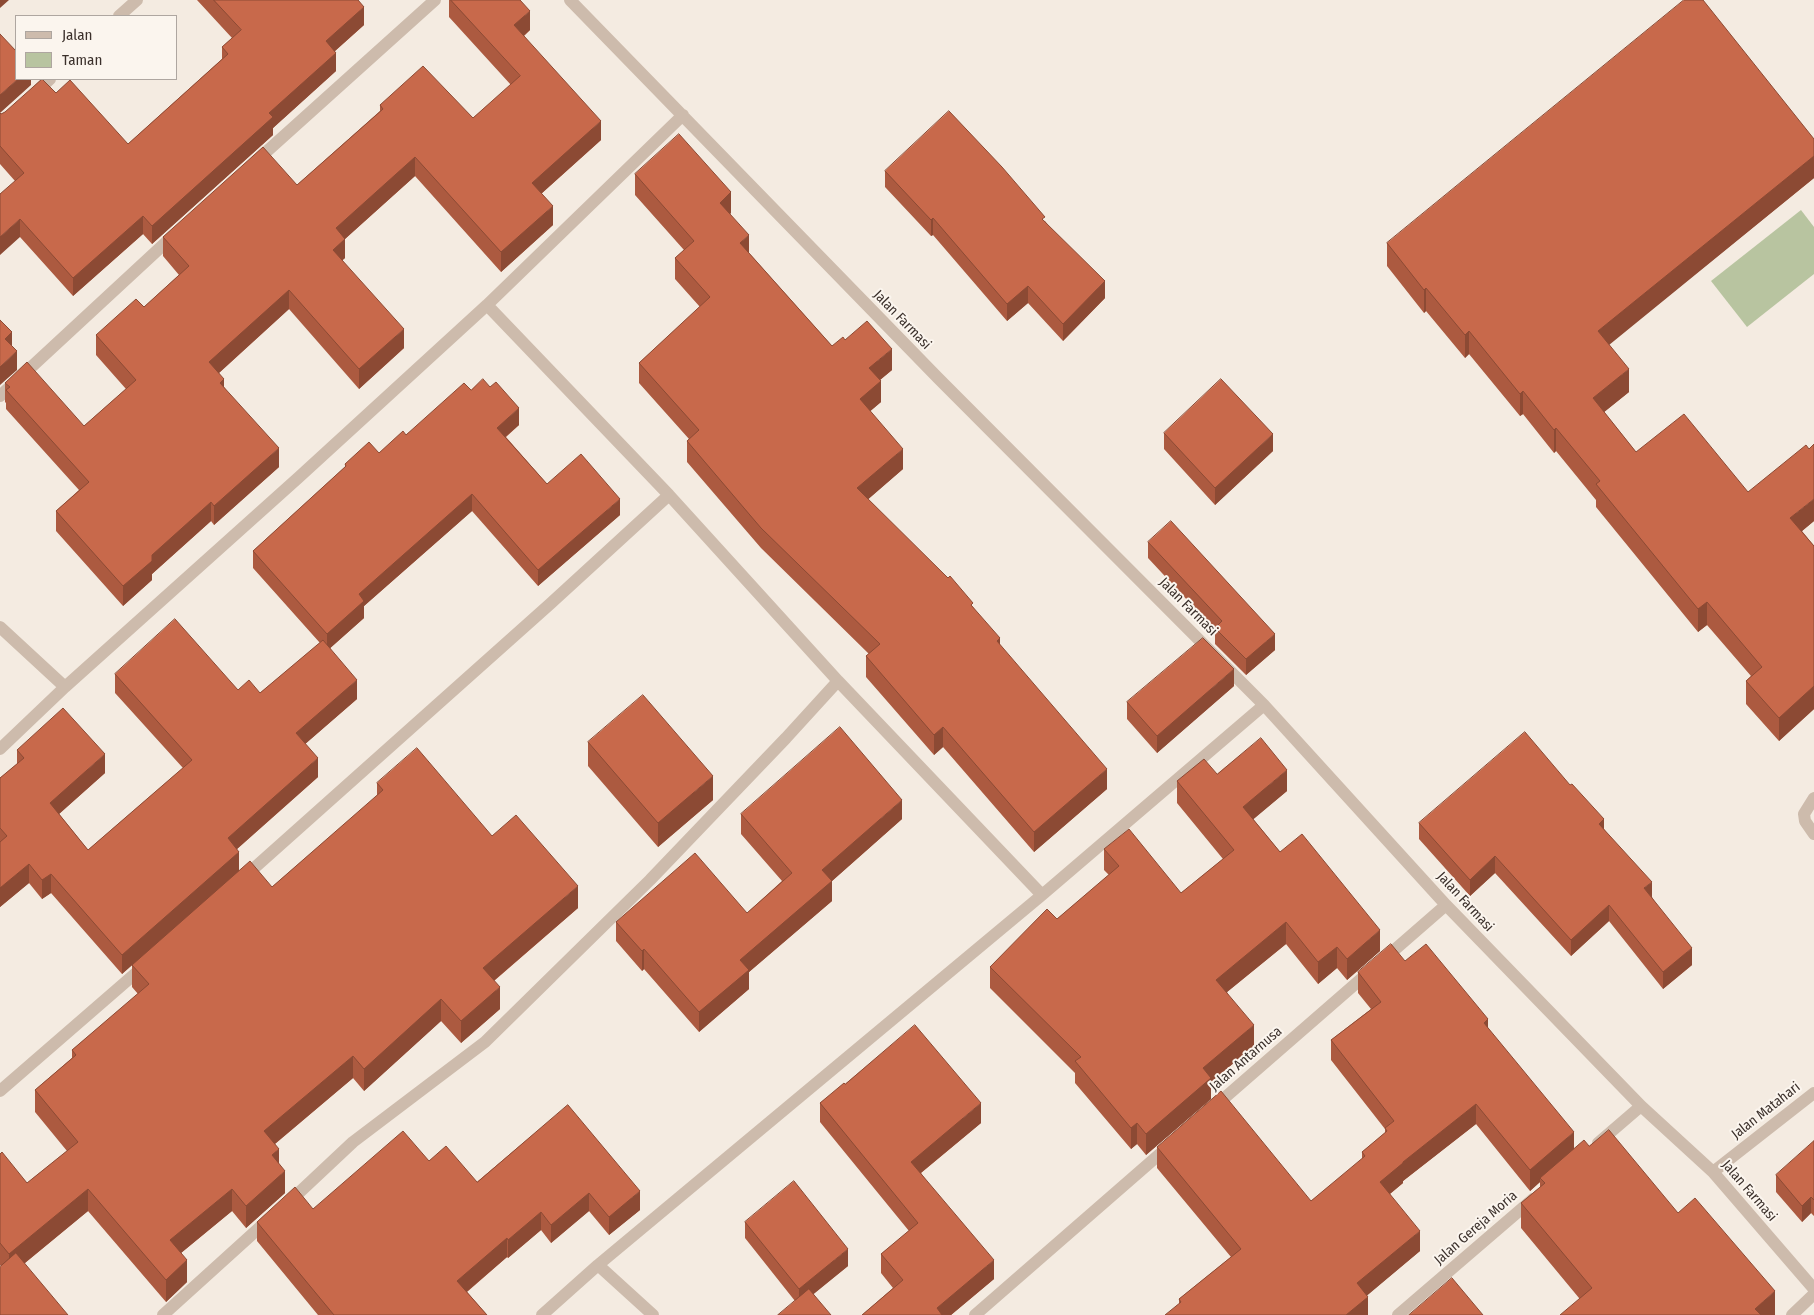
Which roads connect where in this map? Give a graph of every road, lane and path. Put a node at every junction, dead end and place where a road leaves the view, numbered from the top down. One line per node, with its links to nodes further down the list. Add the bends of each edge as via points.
1 (137, 0): 4 (street)
2 (435, 0): 8 (street)
3 (570, 0): 7 (street, Jalan Farmasi)
4 (120, 15)
5 (49, 80): 6 (street)
6 (29, 98)
7 (683, 115): 10 (street); 16 (street, Jalan Farmasi, via 938,378)
8 (245, 172)
9 (186, 224): 11 (street)
10 (488, 305): 12 (street); 15 (street)
11 (0, 396)
12 (668, 495): 14 (street); 20 (street)
13 (0, 626): 15 (street)
14 (838, 681): 21 (street); 35 (street, via 650,880 485,1042 353,1142)
15 (65, 687): 17 (street)
16 (1264, 705): 21 (street); 22 (street, Jalan Farmasi)
17 (0, 749)
18 (1814, 798): 19 (street, via 1804,814)
19 (1814, 834)
20 (232, 888)
21 (1042, 895): 32 (street)
22 (1446, 904): 26 (street, Jalan Farmasi); 27 (street, Jalan Antarnusa)
23 (151, 960): 24 (street)
24 (0, 1091)
25 (1814, 1093): 30 (street, Jalan Matahari)
26 (1642, 1106): 29 (street); 30 (street, Jalan Farmasi)
27 (1207, 1113)
28 (1177, 1139): 38 (street)
29 (1589, 1150)
30 (1713, 1172): 33 (street, Jalan Farmasi)
31 (1545, 1189): 39 (street, Jalan Gereja Moria)
32 (598, 1265): 36 (street); 37 (street)
33 (1814, 1289)
34 (1814, 1294): 40 (street)
35 (163, 1315)
36 (542, 1315)
37 (653, 1315)
38 (976, 1315)
39 (1398, 1315)
40 (1792, 1315)

